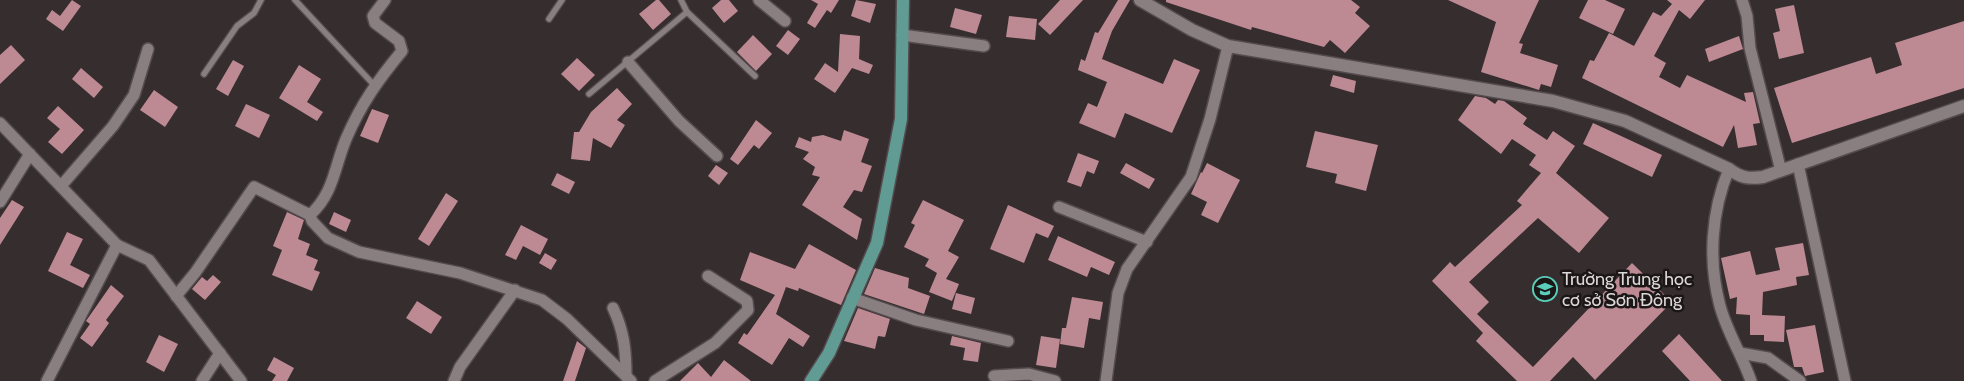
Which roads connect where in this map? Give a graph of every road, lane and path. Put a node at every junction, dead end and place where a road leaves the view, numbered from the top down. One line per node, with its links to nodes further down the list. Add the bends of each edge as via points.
1 (260, 0): 18 (lane, via 254,13 237,26)
2 (295, 0): 20 (lane)
3 (385, 0): 20 (street, via 373,16 374,23 399,41 402,51)
4 (562, 0): 11 (lane)
5 (681, 0): 10 (lane)
6 (759, 0): 12 (street)
7 (903, 0): 13 (main road)
8 (1140, 0): 15 (street)
9 (1742, 0): 28 (street, via 1750,48)
10 (687, 12): 17 (lane); 19 (lane)
11 (549, 19)
12 (786, 21)
13 (902, 35): 14 (street); 38 (main road, via 901,119 877,243)
14 (984, 46)
15 (1228, 46): 27 (street, via 1553,101 1625,121); 33 (street, via 1210,119 1191,177)
16 (148, 49): 29 (street, via 134,95 113,126)
17 (628, 62): 21 (lane); 25 (street, via 679,121)
18 (204, 74)
19 (755, 76)
20 (374, 85): 32 (street, via 347,137 327,195)
21 (589, 94)
22 (1964, 106): 26 (street)
23 (0, 123): 24 (street)
24 (30, 154): 29 (street); 30 (street)
25 (717, 156)
26 (1798, 164): 28 (street); 55 (street)
27 (1729, 169): 28 (street, via 1739,177 1751,179); 42 (street, via 1718,204 1713,246 1720,306)
28 (1781, 170)
29 (61, 186): 34 (street)
30 (0, 202)
31 (1059, 207): 33 (street)
32 (310, 215): 36 (street, via 328,238 359,252 460,273); 37 (street, via 254,187)
33 (1147, 242): 52 (street, via 1127,270 1118,292)
34 (118, 246): 37 (street, via 149,260); 45 (street)
35 (708, 276): 49 (street, via 747,301 748,310 715,343)
36 (515, 290): 44 (street, via 542,300); 48 (street, via 460,367)
37 (176, 296): 41 (street)
38 (852, 298): 40 (street, via 916,320); 50 (main road, via 829,353)
39 (613, 308): 44 (street, via 622,328)
40 (1008, 341)
41 (220, 353): 46 (street); 47 (street)
42 (1740, 353): 53 (street); 54 (street, via 1768,358)
43 (994, 376): 51 (street, via 1029,374)
44 (629, 378)
45 (47, 381)
46 (202, 381)
47 (241, 381)
48 (454, 381)
49 (655, 381)
50 (811, 381)
51 (1055, 381)
52 (1106, 381)
53 (1751, 381)
54 (1800, 381)
55 (1845, 381)

